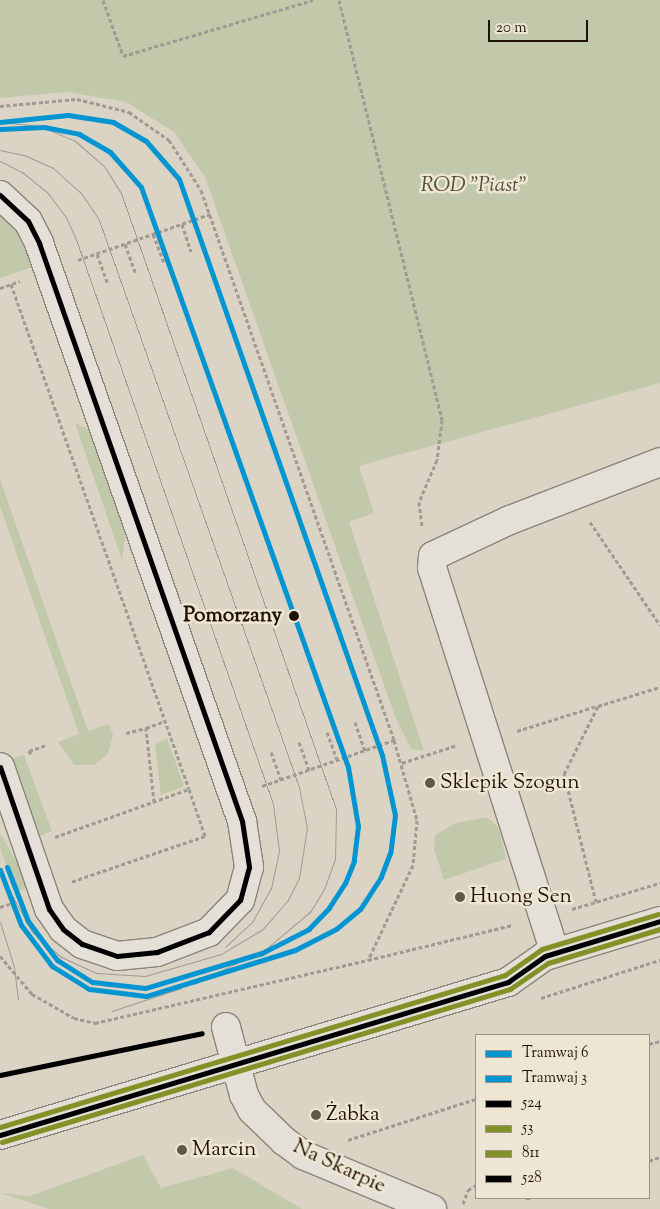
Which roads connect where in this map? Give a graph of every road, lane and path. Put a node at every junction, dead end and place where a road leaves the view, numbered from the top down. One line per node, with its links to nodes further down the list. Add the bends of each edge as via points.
1 (103, 0): 2 (path, via 123,56)
2 (313, 0)
3 (339, 0): 19 (path, via 442,420 437,460 419,502 422,531)
4 (0, 106): 6 (path, via 77,99 129,112 155,128 180,153 201,190)
5 (0, 195): 37 (street, via 28,221 40,243 242,821 249,867 240,900 209,932 158,952 117,956 82,944 63,929 49,909)
6 (210, 214): 7 (path); 28 (path)
7 (182, 224): 8 (path); 10 (path)
8 (153, 234): 9 (path); 12 (path)
9 (125, 244): 11 (path); 14 (path)
10 (192, 252)
11 (97, 254): 13 (path); 15 (path)
12 (164, 262)
13 (69, 264)
14 (135, 272)
15 (107, 282)
16 (11, 284): 23 (path)
17 (660, 462): 18 (street)
18 (573, 497): 19 (street); 20 (path)
19 (433, 556): 30 (street, via 432,568)
20 (660, 625)
21 (660, 687): 22 (path)
22 (598, 706): 30 (path); 45 (path, via 564,774)
23 (165, 721): 25 (path); 40 (path)
24 (355, 722): 33 (path)
25 (146, 728): 27 (path); 42 (path)
26 (328, 732): 35 (path)
27 (126, 733)
28 (394, 740): 33 (path); 36 (path)
29 (299, 742): 38 (path)
30 (475, 742): 36 (path); 48 (street)
31 (46, 745): 32 (path)
32 (29, 751)
33 (365, 751): 35 (path)
34 (271, 752): 39 (path)
35 (337, 760): 38 (path)
36 (401, 764): 50 (path, via 417,820 417,847 413,865)
37 (0, 767)
38 (309, 770): 39 (path)
39 (281, 780): 41 (path)
40 (189, 789): 42 (path); 44 (path, via 205,836)
41 (253, 790)
42 (154, 802): 43 (path)
43 (51, 838)
44 (69, 883)
45 (596, 902)
46 (660, 921): 48 (street)
47 (424, 949): 50 (path)
48 (550, 954): 54 (street, via 508,982)
49 (0, 956): 50 (path, via 32,994 74,1018 95,1023)
50 (368, 960)
51 (660, 960): 52 (path)
52 (534, 1000)
53 (226, 1027): 54 (street, Na Skarpie)
54 (234, 1063): 56 (street); 57 (street, Na Skarpie, via 252,1110)
55 (475, 1099): 57 (path)
56 (0, 1135)
57 (303, 1155): 59 (street, Na Skarpie)
58 (475, 1186): 60 (path, via 468,1190)
59 (432, 1209)
60 (461, 1209)

